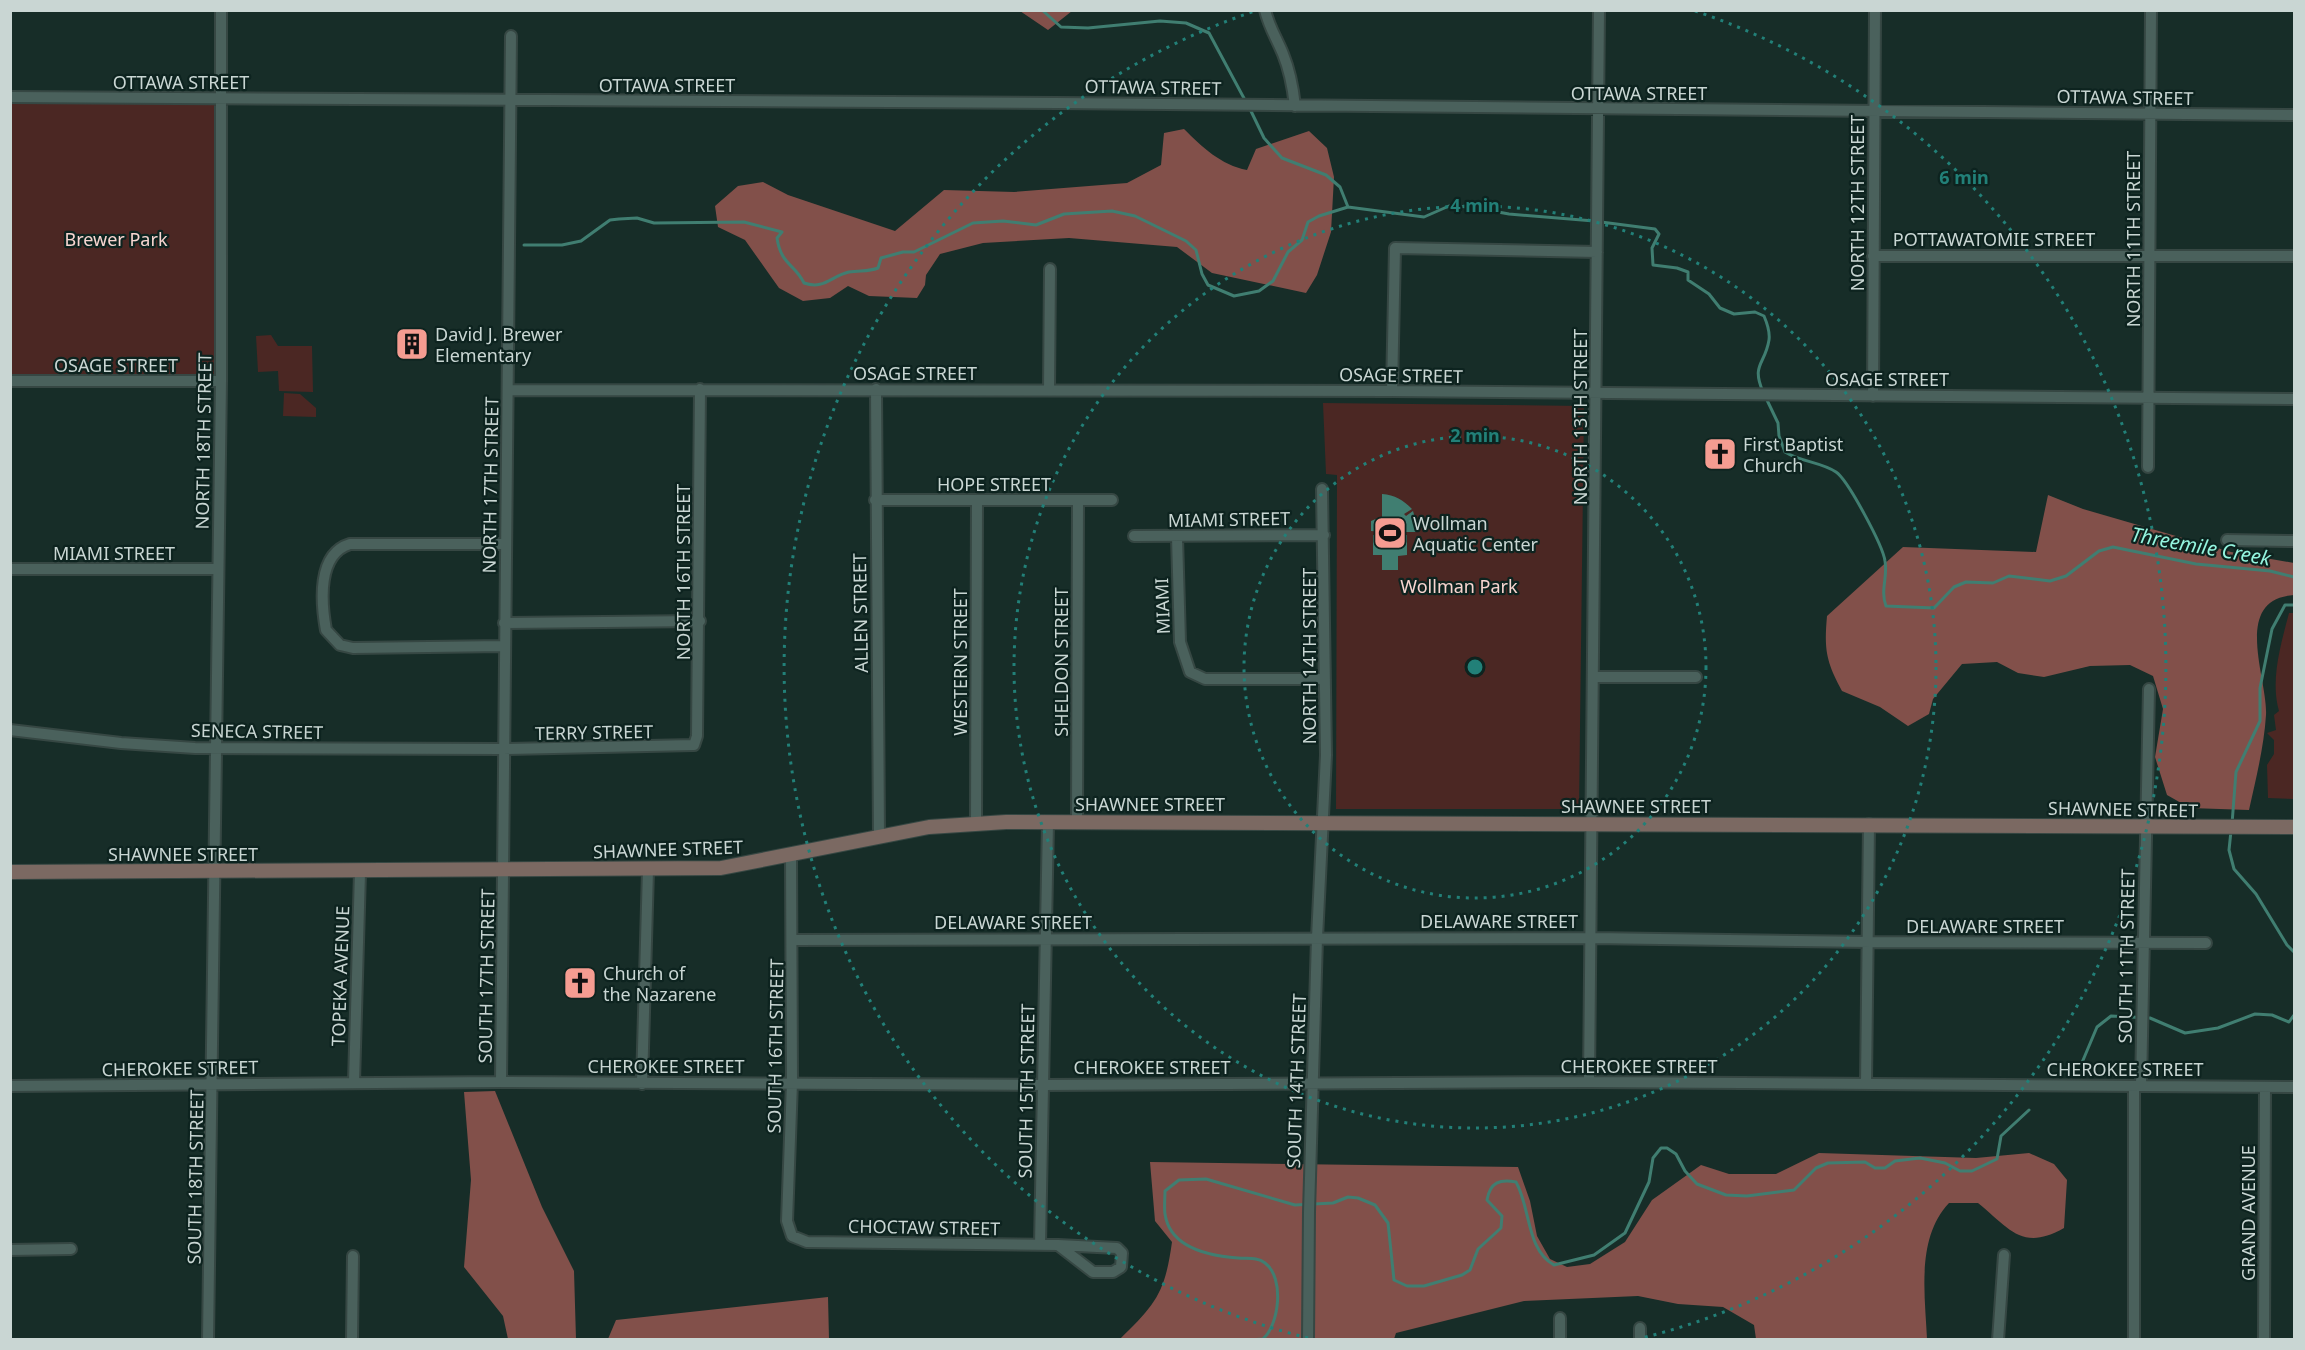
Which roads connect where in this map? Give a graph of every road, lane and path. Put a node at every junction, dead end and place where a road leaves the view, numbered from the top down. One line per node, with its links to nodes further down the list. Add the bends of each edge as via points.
1 (221, 10): 8 (street, NORTH 18TH STREET)
2 (1265, 10): 10 (street, via 1283,53)
3 (1599, 10): 11 (street, NORTH 13TH STREET)
4 (1875, 10): 12 (street, NORTH 12TH STREET)
5 (2151, 10): 13 (street, NORTH 11TH STREET)
6 (511, 36): 9 (street, NORTH 17TH STREET)
7 (10, 97): 8 (street, OTTAWA STREET)
8 (221, 99): 9 (street, OTTAWA STREET); 21 (street, NORTH 18TH STREET)
9 (510, 101): 10 (street, OTTAWA STREET); 24 (street, NORTH 17TH STREET)
10 (1295, 106): 11 (street, OTTAWA STREET)
11 (1599, 110): 12 (street, OTTAWA STREET); 15 (street, NORTH 13TH STREET)
12 (1874, 111): 13 (street, OTTAWA STREET); 16 (street, NORTH 12TH STREET)
13 (2150, 114): 14 (street, OTTAWA STREET); 17 (street, NORTH 11TH STREET)
14 (2295, 115)
15 (1597, 252): 26 (street, via 1395,248); 27 (street, NORTH 13TH STREET)
16 (1873, 256): 17 (street, POTTAWATOMIE STREET); 28 (street, NORTH 12TH STREET)
17 (2149, 256): 18 (street, POTTAWATOMIE STREET); 29 (street, NORTH 11TH STREET)
18 (2295, 256)
19 (1050, 269): 25 (street)
20 (10, 381): 21 (street, OSAGE STREET)
21 (221, 381): 44 (street, NORTH 18TH STREET)
22 (700, 389): 23 (street, OSAGE STREET); 24 (street, OSAGE STREET); 45 (street, NORTH 16TH STREET)
23 (876, 389): 25 (street, OSAGE STREET); 33 (street, ALLEN STREET)
24 (507, 390): 42 (street, NORTH 17TH STREET)
25 (1049, 390): 26 (street, OSAGE STREET)
26 (1392, 391): 27 (street, OSAGE STREET)
27 (1598, 395): 28 (street, OSAGE STREET); 48 (street, NORTH 13TH STREET)
28 (1873, 396): 29 (street, OSAGE STREET)
29 (2148, 398): 30 (street, OSAGE STREET); 31 (street, NORTH 11TH STREET)
30 (2295, 399)
31 (2148, 467)
32 (1322, 489): 37 (street, NORTH 14TH STREET)
33 (875, 500): 35 (street, HOPE STREET); 64 (street, ALLEN STREET)
34 (1112, 500): 36 (street, HOPE STREET)
35 (977, 501): 36 (street, HOPE STREET); 58 (street, WESTERN STREET)
36 (1078, 501): 57 (street, SHELDON STREET)
37 (1324, 535): 39 (street, MIAMI STREET); 50 (street, NORTH 14TH STREET)
38 (1134, 536): 39 (street, MIAMI STREET)
39 (1177, 537): 50 (street, MIAMI, via 1180,642 1190,672 1205,678)
40 (2226, 540): 41 (street)
41 (2295, 541)
42 (505, 544): 46 (street, NORTH 17TH STREET); 47 (street, via 350,544 333,552 325,582 327,630 340,645)
43 (10, 569): 44 (street, MIAMI STREET)
44 (217, 569): 54 (street, NORTH 18TH STREET)
45 (700, 621): 46 (street); 53 (street, NORTH 16TH STREET, via 697,736 694,745)
46 (504, 623): 47 (street, NORTH 17TH STREET)
47 (504, 646): 55 (street, NORTH 17TH STREET)
48 (1593, 677): 49 (street); 60 (street, NORTH 13TH STREET)
49 (1696, 677)
50 (1325, 678): 59 (street, NORTH 14TH STREET, via 1326,754)
51 (2149, 689): 62 (street)
52 (10, 730): 54 (street, SENECA STREET, via 121,743)
53 (685, 747): 55 (street, TERRY STREET)
54 (217, 748): 55 (street, SENECA STREET); 69 (street, NORTH 18TH STREET)
55 (504, 749): 66 (street, NORTH 17TH STREET)
56 (1048, 822): 57 (street, SHAWNEE STREET); 58 (street, SHAWNEE STREET); 71 (street, SOUTH 15TH STREET)
57 (1077, 822): 59 (street, SHAWNEE STREET)
58 (976, 823): 64 (street, SHAWNEE STREET)
59 (1321, 823): 60 (street, SHAWNEE STREET); 72 (street, SOUTH 14TH STREET)
60 (1593, 824): 61 (street, SHAWNEE STREET); 73 (street, NORTH 13TH STREET)
61 (1869, 825): 62 (street, SHAWNEE STREET); 75 (street)
62 (2145, 827): 63 (street, SHAWNEE STREET); 76 (street, SOUTH 11TH STREET)
63 (2295, 827)
64 (879, 836): 65 (street, SHAWNEE STREET)
65 (791, 856): 67 (street, SHAWNEE STREET, via 721,868); 74 (street, SOUTH 16TH STREET)
66 (504, 870): 67 (street, SHAWNEE STREET); 70 (street, SHAWNEE STREET); 79 (street, SOUTH 17TH STREET)
67 (648, 870): 83 (street)
68 (10, 872): 69 (street, SHAWNEE STREET)
69 (215, 872): 70 (street, SHAWNEE STREET); 85 (street, SOUTH 18TH STREET)
70 (360, 872): 78 (street, TOPEKA AVENUE)
71 (1045, 938): 72 (street, DELAWARE STREET); 74 (street, DELAWARE STREET); 86 (street, SOUTH 15TH STREET)
72 (1317, 938): 73 (street, DELAWARE STREET); 82 (street, SOUTH 14TH STREET)
73 (1592, 938): 75 (street, DELAWARE STREET); 81 (street, NORTH 13TH STREET)
74 (792, 940): 80 (street, SOUTH 16TH STREET)
75 (1869, 942): 76 (street, DELAWARE STREET); 84 (street)
76 (2143, 942): 77 (street, DELAWARE STREET); 88 (street, SOUTH 11TH STREET)
77 (2205, 943)
78 (354, 1082): 79 (street, CHEROKEE STREET); 85 (street, CHEROKEE STREET)
79 (501, 1082): 83 (street, CHEROKEE STREET)
80 (792, 1082): 83 (street, CHEROKEE STREET); 86 (street, CHEROKEE STREET); 91 (street, SOUTH 16TH STREET, via 787,1221)
81 (1589, 1082): 82 (street, CHEROKEE STREET); 84 (street, CHEROKEE STREET)
82 (1313, 1083): 86 (street, CHEROKEE STREET); 102 (street, SOUTH 14TH STREET)
83 (642, 1084)
84 (1866, 1084): 88 (street, CHEROKEE STREET)
85 (213, 1085): 87 (street, CHEROKEE STREET); 100 (street, SOUTH 18TH STREET)
86 (1043, 1085): 92 (street, SOUTH 15TH STREET)
87 (10, 1086)
88 (2137, 1086): 89 (street, CHEROKEE STREET); 106 (street, SOUTH 11TH STREET)
89 (2265, 1087): 90 (street, CHEROKEE STREET); 107 (street, GRAND AVENUE)
90 (2295, 1087)
91 (792, 1236): 92 (street, CHOCTAW STREET, via 807,1242)
92 (1040, 1245): 93 (street, CHOCTAW STREET)
93 (1058, 1245): 93 (street, CHOCTAW STREET, via 1093,1272 1113,1272 1121,1267 1122,1253 1110,1245)
94 (71, 1249): 95 (street)
95 (10, 1250)
96 (2004, 1255): 105 (street)
97 (353, 1256): 101 (street)
98 (1560, 1318): 103 (street)
99 (1640, 1328): 104 (street)
100 (208, 1340)
101 (352, 1340)
102 (1308, 1340)
103 (1560, 1340)
104 (1640, 1340)
105 (1998, 1340)
106 (2134, 1340)
107 (2264, 1340)

